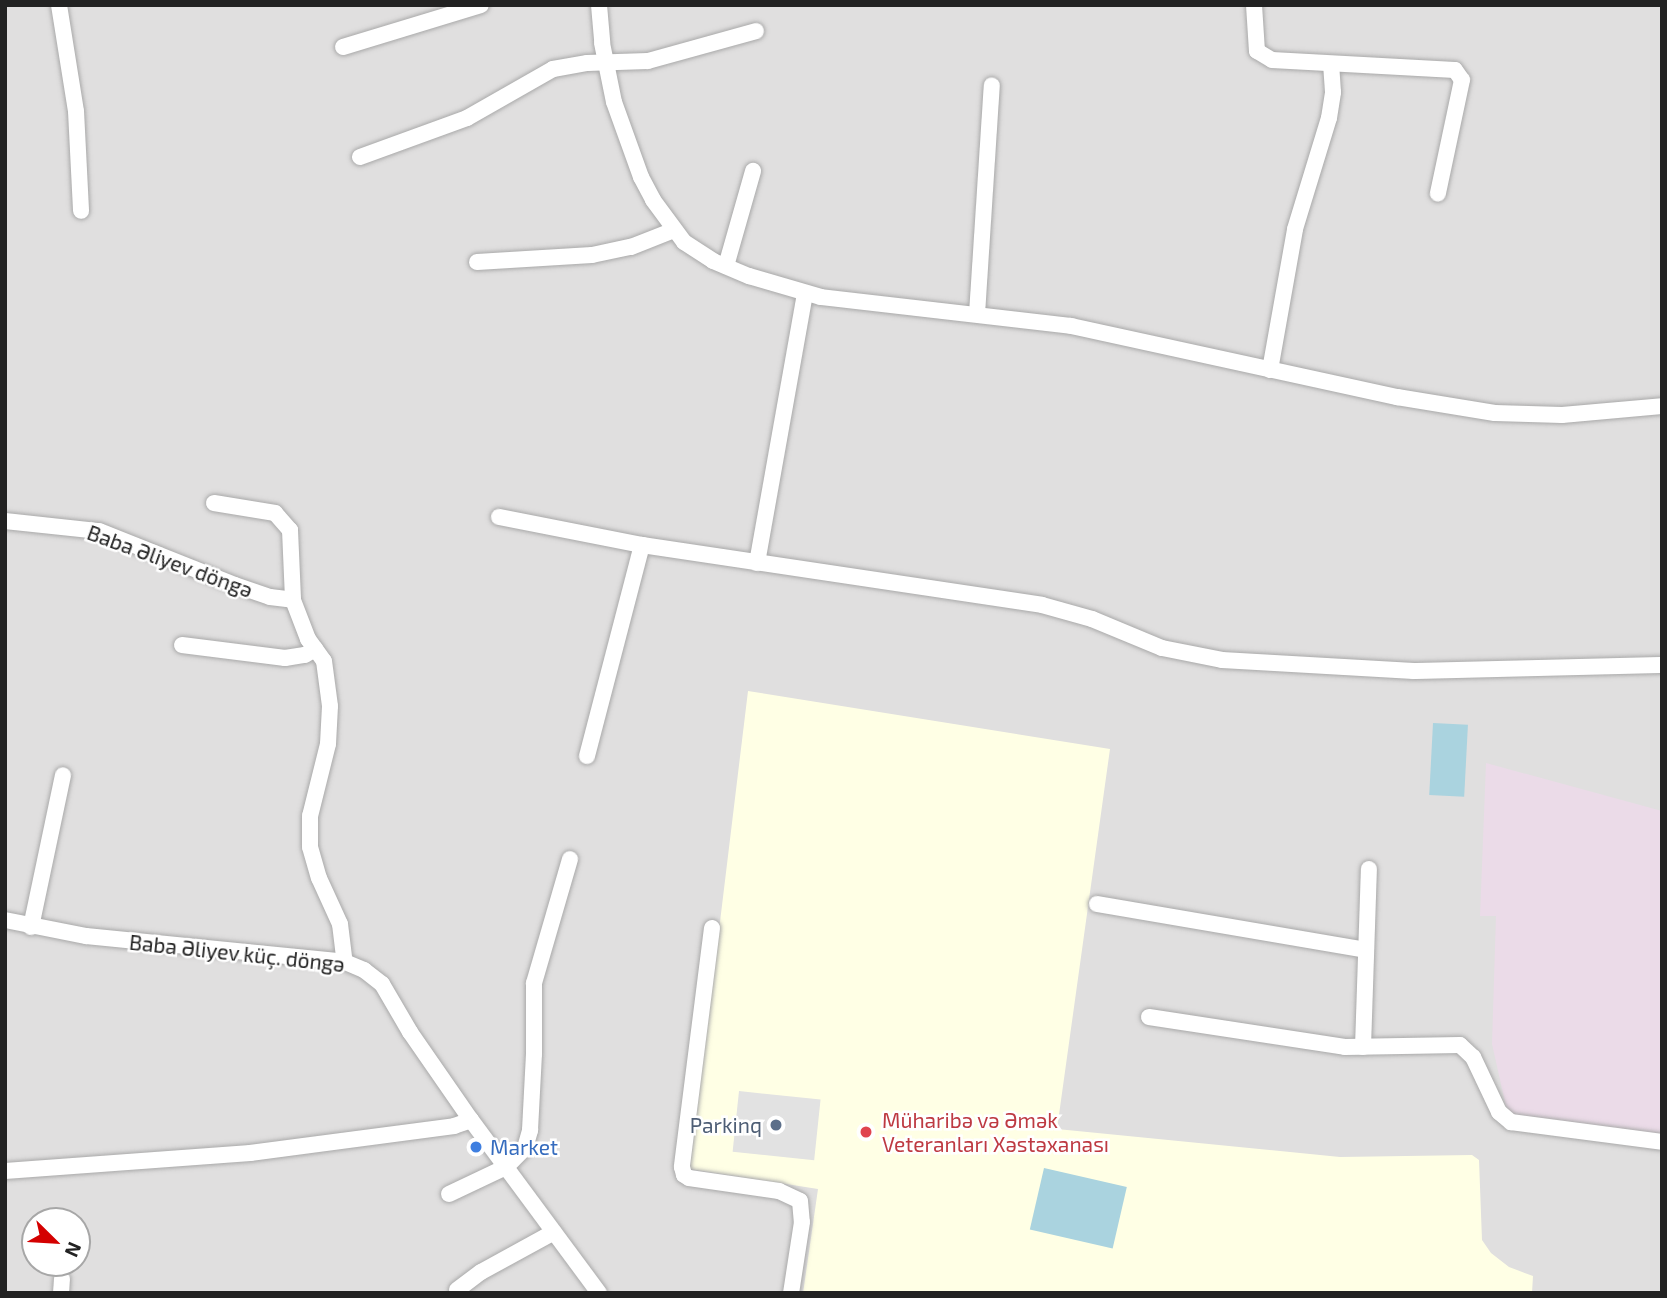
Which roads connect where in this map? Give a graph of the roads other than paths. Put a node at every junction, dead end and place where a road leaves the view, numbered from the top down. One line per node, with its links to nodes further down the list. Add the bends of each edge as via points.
1 (59, 5): 13 (street, via 76,111)
2 (481, 5): 6 (street)
3 (599, 5): 7 (street)
4 (1254, 5): 8 (street, via 1257,51 1263,57)
5 (755, 32): 7 (street, via 648,61)
6 (343, 47)
7 (605, 64): 10 (street, via 553,69 467,118); 14 (street, via 640,177)
8 (1331, 64): 12 (street, via 1455,71 1462,80); 19 (street, via 1329,118 1295,229)
9 (992, 85): 18 (street)
10 (360, 158)
11 (753, 171): 16 (street)
12 (1438, 193)
13 (81, 211)
14 (674, 230): 15 (street, via 631,247 592,255); 16 (street, via 699,253)
15 (477, 262)
16 (726, 266): 17 (street)
17 (805, 294): 18 (street); 25 (street)
18 (977, 314): 19 (street, via 1071,326)
19 (1270, 370): 20 (street, via 1496,413 1543,416)
20 (1662, 406)
21 (214, 503): 26 (street, via 262,509 285,521 290,530)
22 (499, 517): 24 (street)
23 (5, 522): 26 (street, Baba Əliyev döngə, via 99,531 235,585)
24 (642, 545): 25 (street); 30 (street)
25 (757, 563): 29 (street, via 1042,606 1092,619 1163,648 1222,660 1414,671)
26 (293, 600): 28 (street)
27 (181, 645): 28 (street, via 285,658)
28 (315, 649): 39 (street, via 327,672 330,726 309,831 313,862 340,924)
29 (1662, 665)
30 (587, 757)
31 (63, 775): 36 (street)
32 (570, 859): 44 (street, via 534,983 530,1130 525,1148)
33 (1369, 869): 38 (street)
34 (1097, 904): 38 (street)
35 (5, 920): 36 (street, Baba Əliyev küç. döngə)
36 (31, 927): 39 (street, Baba Əliyev küç. döngə)
37 (712, 928): 50 (street, via 682,1167 689,1178 779,1191 800,1201 802,1222)
38 (1365, 950): 41 (street)
39 (345, 962): 42 (street, Baba Əliyev küç. döngə, via 382,984)
40 (1149, 1017): 41 (street)
41 (1363, 1047): 43 (street, via 1460,1045 1474,1056 1499,1112 1511,1122)
42 (471, 1120): 44 (street, Baba Əliyev küç. döngə); 45 (street, via 250,1153)
43 (1662, 1142)
44 (506, 1167): 46 (street); 47 (street, Baba Əliyev küç. döngə)
45 (5, 1171)
46 (449, 1194)
47 (554, 1232): 48 (street); 49 (street, Baba Əliyev küç. döngə)
48 (457, 1290)
49 (599, 1293)
50 (791, 1293)

